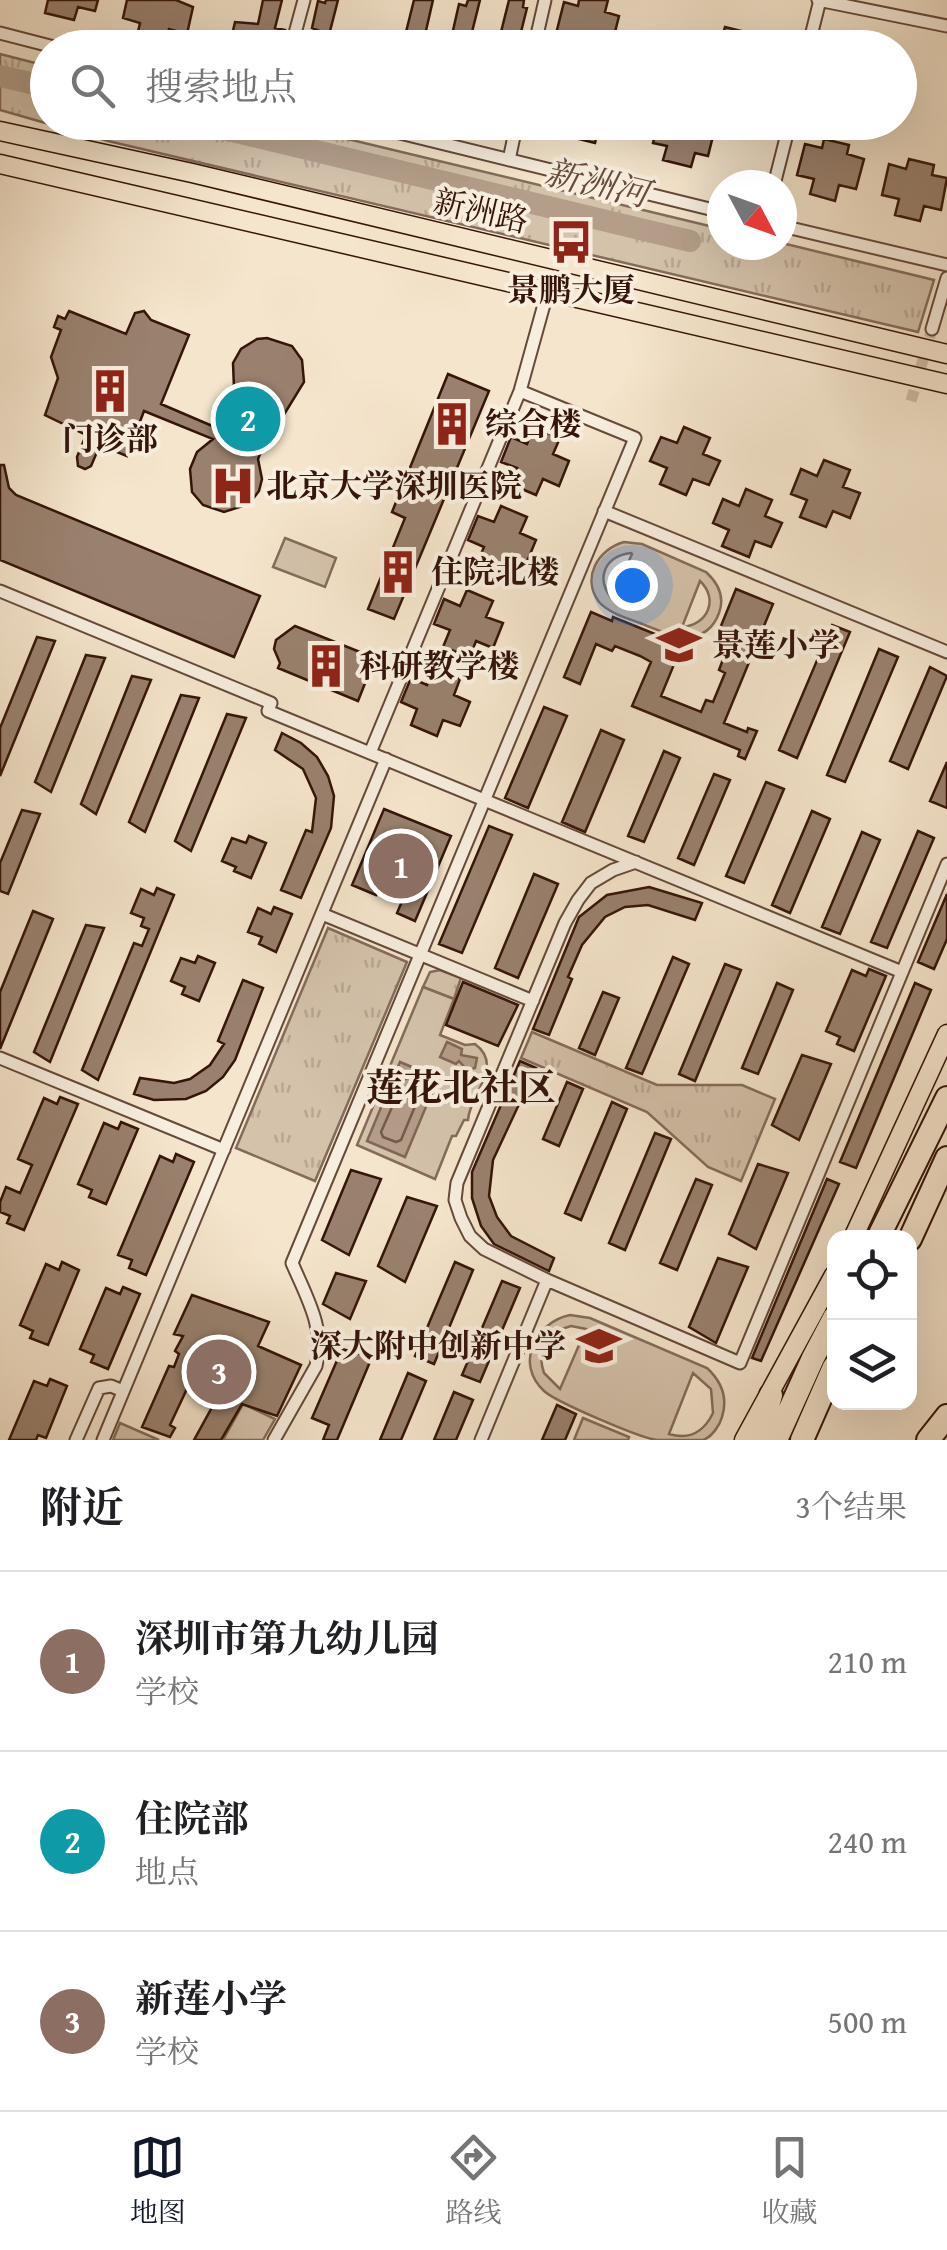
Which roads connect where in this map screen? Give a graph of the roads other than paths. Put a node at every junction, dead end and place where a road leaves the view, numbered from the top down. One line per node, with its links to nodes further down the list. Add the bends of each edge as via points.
1 (307, 0): 5 (street)
2 (545, 0): 6 (street)
3 (819, 0): 4 (street); 7 (street)
4 (947, 26)
5 (299, 30)
6 (538, 30)
7 (812, 30)
8 (0, 33): 9 (street)
9 (30, 41)
10 (0, 131): 11 (main road, 新洲路)
11 (30, 138)
12 (41, 140): 25 (main road, 新洲路)
13 (427, 140): 16 (street)
14 (513, 140): 16 (street)
15 (785, 140): 18 (street)
16 (508, 160): 19 (street)
17 (0, 164): 23 (main road, 新洲路)
18 (778, 170)
19 (707, 208)
20 (797, 230): 21 (street)
21 (947, 265)
22 (947, 278): 24 (street)
23 (548, 290): 26 (main road, 新洲路); 28 (street)
24 (932, 329)
25 (942, 351)
26 (910, 376): 27 (main road, 新洲路); 29 (main road)
27 (947, 384)
28 (520, 391): 30 (street, via 635,438); 33 (street)
29 (947, 394)
30 (604, 511): 32 (street); 35 (street)
31 (0, 592): 33 (street, via 271,703 268,711)
32 (947, 652)
33 (370, 753): 34 (street)
34 (386, 760): 35 (street); 38 (street)
35 (484, 800): 36 (street); 39 (street)
36 (636, 862): 40 (street); 41 (street, via 591,884 578,900)
37 (947, 864): 40 (street)
38 (322, 914): 39 (street); 45 (street)
39 (420, 954): 41 (street); 62 (street, via 292,1263 318,1328 319,1354)
40 (902, 972): 52 (street, via 740,1363)
41 (533, 1001): 52 (street, via 457,1183 456,1200 470,1236 484,1249)
42 (947, 1034): 48 (main road)
43 (0, 1058): 45 (street)
44 (947, 1098): 46 (highway)
45 (224, 1150): 56 (street)
46 (920, 1156): 49 (highway); 50 (highway)
47 (947, 1158): 51 (highway)
48 (857, 1230)
49 (882, 1230)
50 (894, 1230)
51 (914, 1230)
52 (547, 1280): 63 (street)
53 (827, 1289): 57 (main road)
54 (833, 1320): 66 (highway)
55 (827, 1382): 67 (highway)
56 (124, 1391): 60 (street, via 99,1388); 61 (street)
57 (772, 1394): 64 (main road); 65 (highway)
58 (832, 1410): 68 (highway)
59 (947, 1416): 69 (highway)
60 (76, 1440)
61 (103, 1440)
62 (274, 1440)
63 (480, 1440)
64 (744, 1440)
65 (758, 1440)
66 (776, 1440)
67 (802, 1440)
68 (819, 1440)
69 (928, 1440)

